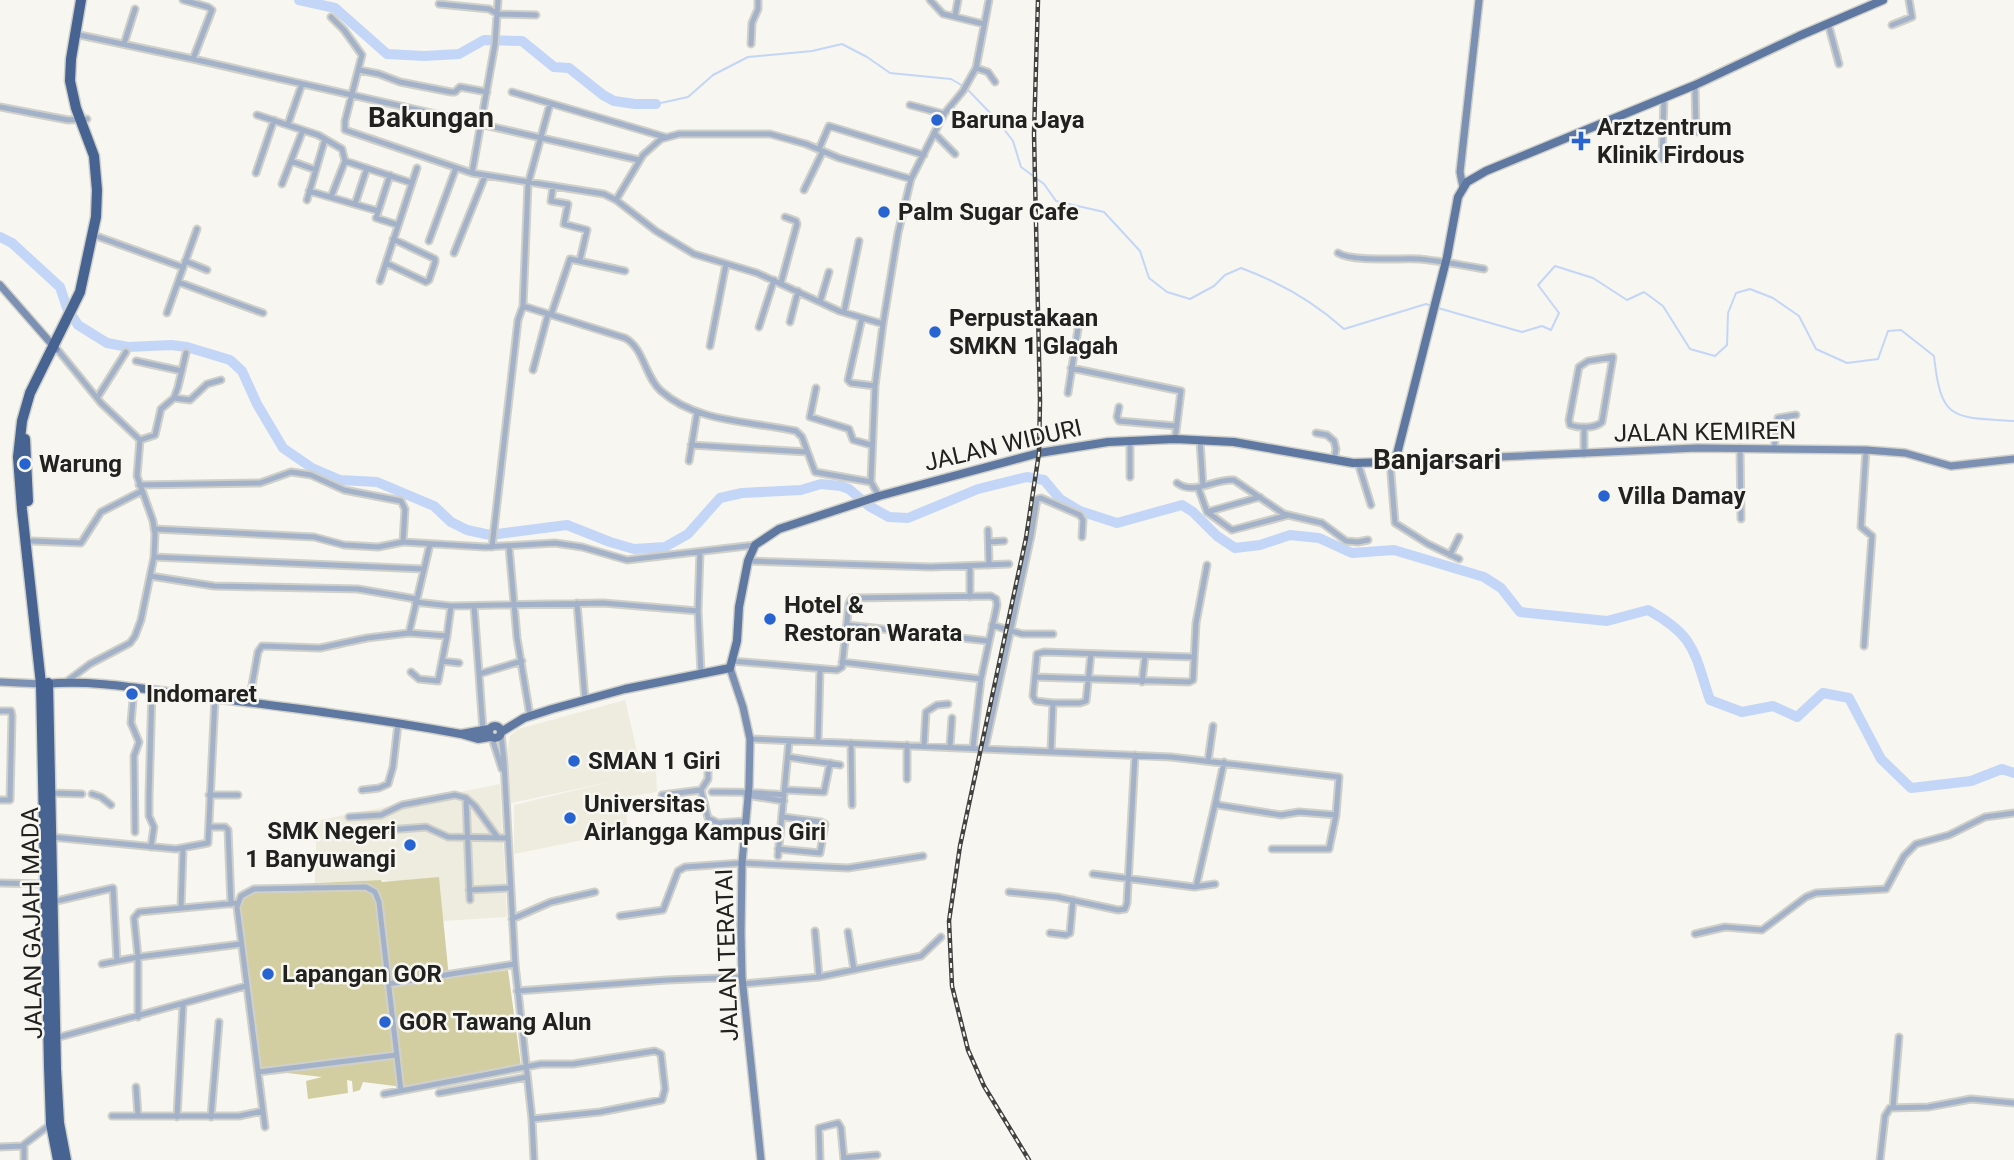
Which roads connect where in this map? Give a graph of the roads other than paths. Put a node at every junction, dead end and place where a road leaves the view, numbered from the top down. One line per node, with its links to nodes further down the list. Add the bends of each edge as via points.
1 (80, 0): 21 (highway)
2 (88, 0): 21 (highway)
3 (183, 0): 24 (street, via 212,10)
4 (498, 0): 14 (street)
5 (758, 0): 23 (street)
6 (958, 0): 16 (street)
7 (989, 0): 19 (street)
8 (1479, 0): 70 (street, via 1460,172)
9 (1883, 0): 18 (main road)
10 (1909, 0): 20 (street, via 1912,17)
11 (931, 1): 16 (street, via 940,12)
12 (439, 4): 14 (street, via 485,9)
13 (135, 9): 22 (street)
14 (498, 15): 15 (street); 31 (street)
15 (536, 15)
16 (955, 16): 19 (street)
17 (331, 17): 27 (street, via 362,54)
18 (1828, 23): 25 (street); 30 (main road)
19 (984, 24): 26 (street)
20 (1892, 25)
21 (78, 35): 22 (street); 40 (highway, via 76,82)
22 (124, 44): 24 (street)
23 (751, 44)
24 (193, 58): 29 (street)
25 (1839, 64)
26 (976, 68): 28 (street, via 988,72); 38 (street)
27 (359, 70): 31 (street, via 451,92 460,87); 33 (street)
28 (995, 82)
29 (302, 84): 33 (street); 42 (street)
30 (1695, 85): 34 (main road); 45 (street)
31 (487, 92): 43 (street)
32 (512, 92): 35 (street)
33 (351, 95): 43 (street); 59 (street, via 345,130)
34 (1664, 98): 53 (street); 70 (main road, via 1486,171)
35 (550, 104): 47 (street); 48 (street)
36 (910, 105): 38 (street)
37 (0, 107): 40 (street)
38 (944, 114): 46 (street)
39 (257, 115): 41 (street)
40 (84, 119): 81 (highway, via 94,139 102,176); 103 (highway, via 94,156 97,214)
41 (274, 120): 42 (street); 61 (street)
42 (288, 124): 44 (street)
43 (481, 124): 48 (street); 62 (street)
44 (303, 130): 49 (street); 55 (street)
45 (1696, 132)
46 (934, 133): 51 (street); 52 (street)
47 (665, 137): 50 (street, via 770,134); 54 (street)
48 (540, 138): 54 (street); 68 (street)
49 (325, 139): 56 (street, via 342,149); 60 (street)
50 (821, 150): 52 (street, via 826,129 831,127); 65 (street); 71 (street)
51 (956, 154)
52 (924, 155): 65 (street)
53 (1662, 159)
54 (639, 160): 75 (street)
55 (290, 161): 60 (street); 67 (street)
56 (345, 161): 57 (street); 73 (street)
57 (367, 168): 63 (street); 76 (street)
58 (417, 168): 66 (street)
59 (456, 168): 62 (street); 84 (street)
60 (316, 170): 72 (street)
61 (256, 173)
62 (472, 173): 64 (street)
63 (390, 175): 66 (street); 77 (street)
64 (485, 176): 68 (street); 85 (street)
65 (911, 179): 111 (street)
66 (412, 183): 79 (street)
67 (282, 184)
68 (528, 184): 69 (street); 102 (street)
69 (553, 187): 75 (street); 87 (street, via 551,201 568,204 564,224 587,230)
70 (1463, 187): 88 (main road)
71 (804, 190)
72 (309, 191): 73 (street); 74 (street)
73 (331, 197): 76 (street)
74 (307, 200)
75 (616, 200): 91 (street, via 678,245)
76 (355, 204): 77 (street)
77 (378, 211): 79 (street, via 377,219)
78 (785, 218): 97 (street, via 797,224)
79 (398, 225): 82 (street)
80 (197, 229): 89 (street)
81 (99, 237): 89 (street); 103 (highway, via 87,286)
82 (393, 239): 90 (street); 90 (street, via 435,262 425,282)
83 (859, 240): 104 (street)
84 (429, 241)
85 (454, 253)
86 (1338, 253): 88 (street)
87 (580, 260): 94 (street); 107 (street, via 570,260)
88 (1445, 263): 92 (street); 146 (main road)
89 (184, 264): 93 (street); 98 (street)
90 (386, 264): 96 (street)
91 (726, 264): 97 (street); 113 (street)
92 (1484, 269)
93 (207, 270)
94 (625, 271)
95 (829, 272): 101 (street)
96 (380, 281)
97 (777, 281): 100 (street); 112 (street)
98 (178, 282): 105 (street); 106 (street)
99 (0, 285): 114 (street)
100 (798, 291): 101 (street); 110 (street)
101 (820, 302): 104 (street)
102 (523, 306): 107 (street); 170 (street)
103 (75, 310): 114 (highway)
104 (844, 312): 109 (street)
105 (167, 313)
106 (263, 313)
107 (550, 314): 119 (street); 128 (street, via 630,341 654,383)
108 (1080, 316): 118 (street)
109 (862, 318): 111 (street); 122 (street, via 848,380)
110 (790, 322)
111 (883, 324): 122 (street)
112 (759, 327)
113 (709, 346)
114 (55, 347): 125 (street); 165 (highway, via 27,428); 184 (highway, via 30,393 20,438 19,480)
115 (126, 352): 125 (street)
116 (186, 353): 120 (street)
117 (136, 361): 120 (street)
118 (1071, 368): 124 (street); 130 (street, via 1181,391)
119 (533, 370)
120 (182, 371): 126 (street)
121 (221, 380): 126 (street, via 207,384 188,400)
122 (875, 386): 138 (street)
123 (816, 388): 138 (street, via 810,417 849,429 853,440)
124 (1068, 393)
125 (97, 398): 134 (street)
126 (174, 398): 134 (street, via 161,409 155,435)
127 (1119, 407): 130 (street, via 1119,421)
128 (697, 413): 137 (street); 142 (street, via 796,431)
129 (1797, 415): 140 (street, via 1776,420)
130 (1176, 427): 133 (street)
131 (1584, 427): 131 (street, via 1602,422 1613,357 1579,367 1569,423); 143 (street)
132 (1316, 433): 144 (street, via 1332,438)
133 (1175, 437): 135 (main road, JALAN WIDURI); 136 (main road, JALAN WIDURI)
134 (140, 440): 153 (street, via 136,467)
135 (1130, 440): 149 (street); 154 (main road, JALAN WIDURI, via 1060,449)
136 (1200, 441): 144 (main road, JALAN WIDURI); 152 (street)
137 (691, 445): 142 (street); 147 (street)
138 (871, 445): 150 (street)
139 (1740, 448): 140 (street, JALAN KEMIREN); 143 (street, JALAN KEMIREN); 159 (street)
140 (1774, 449): 141 (street, JALAN KEMIREN)
141 (1866, 450): 145 (street, JALAN KEMIREN, via 1916,455 1951,466); 199 (street, via 1861,527 1872,536)
142 (807, 452): 150 (street, via 816,472)
143 (1584, 454): 146 (street, JALAN KEMIREN)
144 (1335, 455): 148 (main road, JALAN WIDURI)
145 (2014, 458)
146 (1392, 460): 148 (main road, JALAN WIDURI); 174 (street, via 1395,523)
147 (689, 461)
148 (1361, 463): 156 (street)
149 (1130, 477)
150 (871, 482): 154 (street)
151 (1177, 484): 152 (street, via 1186,489)
152 (1201, 486): 155 (street, via 1234,480); 157 (street)
153 (141, 488): 160 (street); 165 (street, via 101,512 81,543); 167 (street, via 260,483 291,472 304,473 344,490 401,500 405,509)
154 (877, 496): 171 (main road, JALAN WIDURI, via 779,529)
155 (1260, 497): 157 (street); 158 (street)
156 (1371, 506)
157 (1207, 512): 158 (street, via 1234,531)
158 (1289, 515): 164 (street, via 1322,523 1346,541)
159 (1741, 519)
160 (154, 528): 167 (street, via 314,537 378,547); 175 (street)
161 (988, 530): 168 (street)
162 (1082, 537): 194 (street, via 1080,515 1037,499)
163 (1459, 537): 174 (street)
164 (1368, 540)
165 (32, 541): 184 (highway)
166 (1004, 541): 168 (street)
167 (403, 542): 169 (street)
168 (989, 542): 179 (street)
169 (430, 544): 170 (street); 182 (street)
170 (492, 544): 172 (street)
171 (755, 545): 173 (street); 177 (main road)
172 (509, 546): 173 (street, via 562,543 626,560); 190 (street)
173 (700, 552): 191 (street)
174 (1450, 555): 176 (street)
175 (154, 557): 182 (street); 183 (street)
176 (1458, 559)
177 (748, 561): 181 (street); 207 (main road)
178 (1009, 564): 179 (street)
179 (989, 565): 181 (street)
180 (1207, 565): 202 (street)
181 (970, 566): 185 (street)
182 (423, 569): 186 (street)
183 (149, 576): 186 (street, via 214,586 358,589); 217 (street, via 135,636)
184 (34, 582): 218 (highway)
185 (970, 597): 192 (street, via 852,598); 193 (street, via 996,599)
186 (416, 601): 188 (street); 195 (street)
187 (577, 603): 190 (street); 191 (street); 222 (street)
188 (451, 606): 189 (street); 197 (street)
189 (474, 606): 190 (street); 211 (street)
190 (514, 606): 204 (street)
191 (698, 611): 210 (street)
192 (847, 625): 198 (street); 205 (street)
193 (992, 625): 194 (street); 198 (street)
194 (1010, 630): 196 (street); 240 (street)
195 (409, 633): 197 (street); 223 (street, via 320,648 261,647)
196 (1054, 634)
197 (447, 636): 203 (street)
198 (988, 640): 213 (street)
199 (1864, 646)
200 (1091, 654): 201 (street); 212 (street, via 1039,653); 214 (street)
201 (1145, 656): 202 (street); 215 (street)
202 (1193, 657): 215 (street, via 1193,680 1189,682)
203 (442, 661): 206 (street); 209 (street, via 438,681)
204 (522, 662): 211 (street); 227 (street)
205 (842, 662): 208 (street, via 837,670); 213 (street)
206 (459, 663)
207 (731, 664): 208 (street); 210 (main road); 232 (street, JALAN TERATAI)
208 (820, 669): 234 (street)
209 (411, 672)
210 (701, 673): 222 (main road)
211 (479, 674): 231 (street)
212 (1035, 677): 214 (street); 224 (street, via 1034,699)
213 (981, 678): 239 (street)
214 (1089, 679): 215 (street); 224 (street, via 1086,701)
215 (1142, 681)
216 (0, 682): 218 (street)
217 (66, 682): 218 (main road); 219 (main road)
218 (45, 684): 253 (highway, JALAN GAJAH MADA); 253 (highway)
219 (134, 688): 220 (main road); 272 (street, via 131,723 139,742 134,757)
220 (152, 690): 221 (main road); 278 (street)
221 (215, 698): 223 (main road); 258 (street)
222 (584, 700): 227 (main road)
223 (249, 702): 229 (main road)
224 (1053, 703): 241 (street)
225 (948, 704): 237 (street, via 926,712)
226 (0, 711): 262 (street, via 12,712 12,737 10,800)
227 (527, 717): 231 (main road)
228 (952, 718): 238 (street)
229 (398, 723): 231 (main road, via 461,734); 250 (street, via 388,784)
230 (1213, 726): 244 (street)
231 (493, 732): 277 (street, via 503,772)
232 (750, 739): 233 (street); 254 (street, JALAN TERATAI)
233 (789, 741): 234 (street); 243 (street)
234 (818, 742): 235 (street)
235 (851, 743): 236 (street); 265 (street)
236 (907, 745): 237 (street); 249 (street)
237 (924, 745): 238 (street)
238 (950, 746): 239 (street)
239 (972, 747): 240 (street)
240 (985, 748): 241 (street)
241 (1051, 752): 242 (street)
242 (1135, 755): 244 (street); 287 (street)
243 (788, 757): 246 (street); 260 (street)
244 (1208, 761): 245 (street)
245 (1224, 762): 263 (street); 267 (street, via 1338,776)
246 (830, 763): 247 (street); 260 (street, via 824,792)
247 (840, 765)
248 (708, 768): 251 (street)
249 (907, 779)
250 (362, 790)
251 (701, 790): 257 (street); 270 (street, via 711,820)
252 (712, 792): 254 (street)
253 (46, 793): 255 (street); 274 (highway, JALAN GAJAH MADA); 282 (highway)
254 (746, 793): 260 (street); 270 (street, JALAN TERATAI)
255 (82, 794)
256 (92, 794): 264 (street)
257 (662, 794)
258 (209, 795): 259 (street); 271 (street)
259 (239, 795)
260 (784, 795): 269 (street)
261 (466, 798): 268 (street, via 455,795 402,805 381,815); 275 (street); 276 (street)
262 (0, 800)
263 (1216, 800): 267 (street, via 1221,806 1281,815); 291 (street)
264 (111, 805)
265 (852, 805)
266 (2014, 813): 306 (street, via 1985,817 1949,835 1916,844 1886,889 1816,893 1762,930 1725,927)
267 (1336, 815): 281 (street, via 1327,850)
268 (349, 817)
269 (783, 817): 280 (street); 280 (street, via 825,824 823,838 819,854)
270 (746, 821): 285 (street, JALAN TERATAI)
271 (209, 827): 279 (street, via 208,844); 299 (street, via 228,830)
272 (135, 832)
273 (362, 832): 275 (street, via 426,827)
274 (51, 836): 278 (street); 282 (highway, JALAN GAJAH MADA)
275 (466, 837): 276 (street); 293 (street)
276 (498, 838): 277 (street)
277 (507, 838): 292 (street)
278 (151, 847): 279 (street)
279 (183, 849): 300 (street)
280 (778, 849): 283 (street)
281 (1272, 849)
282 (47, 855): 289 (highway); 298 (highway, JALAN GAJAH MADA)
283 (778, 856)
284 (923, 856): 285 (street, via 848,869)
285 (742, 863): 301 (street, via 681,868 663,910); 315 (street, JALAN TERATAI)
286 (1093, 874): 287 (street)
287 (1128, 879): 291 (street); 297 (street, via 1125,909)
288 (0, 883): 289 (street)
289 (45, 884): 323 (highway)
290 (1215, 884): 291 (street)
291 (1196, 887)
292 (510, 888): 293 (street); 302 (street)
293 (469, 890): 296 (street)
294 (595, 892): 302 (street, via 551,902)
295 (1009, 892): 297 (street)
296 (470, 900)
297 (1073, 900): 305 (street, via 1070,933)
298 (52, 902): 310 (street, via 113,888); 323 (highway, JALAN GAJAH MADA)
299 (234, 903): 300 (street); 308 (street); 316 (street, via 254,889 372,889 379,902)
300 (181, 908): 309 (street, via 136,914)
301 (620, 916)
302 (512, 919): 312 (street)
303 (815, 931): 314 (street)
304 (848, 932): 313 (street)
305 (1050, 933)
306 (1695, 934)
307 (941, 937): 313 (street, via 921,956)
308 (241, 944): 309 (street); 317 (street)
309 (138, 957): 310 (street); 320 (street)
310 (117, 961): 311 (street)
311 (102, 964)
312 (514, 964): 316 (street); 318 (street)
313 (854, 970): 314 (street)
314 (819, 977): 315 (street)
315 (743, 981): 318 (street, via 667,980); 350 (street, JALAN TERATAI)
316 (388, 984): 324 (street)
317 (246, 986): 319 (street); 326 (street)
318 (517, 991): 325 (street)
319 (183, 1005): 320 (street); 338 (street)
320 (138, 1017): 323 (street)
321 (219, 1022): 337 (street)
322 (1899, 1037): 333 (street)
323 (52, 1038): 340 (highway); 348 (highway, JALAN GAJAH MADA)
324 (396, 1055): 326 (street); 329 (street)
325 (526, 1068): 327 (street); 329 (street); 339 (street, via 655,1051 661,1057 665,1089 662,1100)
326 (258, 1072): 334 (street)
327 (527, 1077): 330 (street); 339 (street)
328 (135, 1087): 336 (street)
329 (401, 1091): 331 (street)
330 (439, 1093)
331 (384, 1094)
332 (2014, 1103): 333 (street, via 1971,1099 1928,1107)
333 (1893, 1107): 352 (street, via 1885,1116)
334 (263, 1111): 337 (street); 341 (street)
335 (113, 1116): 336 (street)
336 (138, 1116): 338 (street)
337 (211, 1116): 338 (street)
338 (177, 1117)
339 (532, 1119): 349 (street)
340 (51, 1125): 342 (street); 347 (highway)
341 (265, 1128)
342 (24, 1145): 343 (street); 346 (street)
343 (0, 1147)
344 (877, 1155): 345 (street)
345 (844, 1159): 351 (street, via 840,1125 835,1123 818,1128)
346 (24, 1160)
347 (58, 1160)
348 (66, 1160)
349 (534, 1160)
350 (761, 1160)
351 (820, 1160)
352 (1880, 1160)

